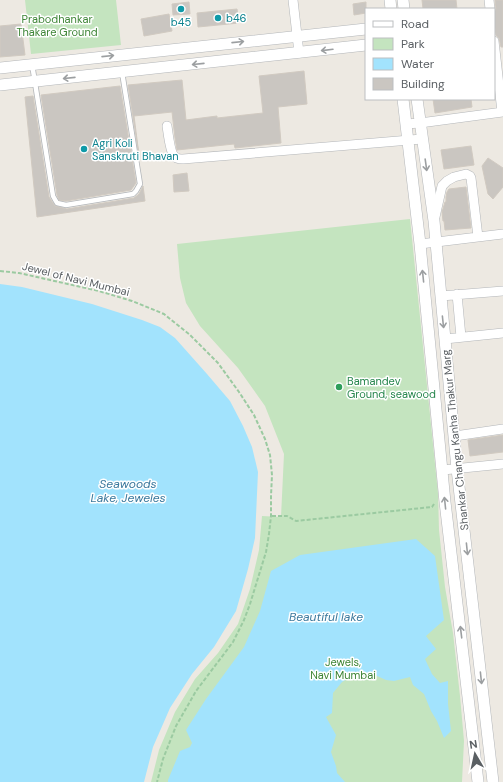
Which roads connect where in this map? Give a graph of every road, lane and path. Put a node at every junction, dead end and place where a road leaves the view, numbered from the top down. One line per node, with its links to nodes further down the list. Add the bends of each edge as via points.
1 (293, 0): 3 (street)
2 (365, 29): 3 (street)
3 (298, 36): 6 (street); 7 (street, one-way to 3)
4 (365, 45): 6 (street, one-way to 6)
5 (495, 50): 14 (street)
6 (299, 53): 9 (street, one-way to 9)
7 (32, 64): 8 (street); 10 (lane)
8 (0, 68)
9 (122, 72): 10 (street, one-way to 10); 10 (lane, via 140,184 133,194 66,205 58,203 53,196)
10 (35, 81): 11 (street)
11 (0, 85)
12 (403, 100): 16 (street, Shankar Changu Kanha Thakur Marg)
13 (417, 100): 15 (street, Shankar Changu Kanha Thakur Marg)
14 (502, 112): 15 (street)
15 (420, 123): 16 (street); 18 (street, Shankar Changu Kanha Thakur Marg)
16 (406, 124): 19 (street, Shankar Changu Kanha Thakur Marg)
17 (167, 126): 19 (street, via 174,157 183,159)
18 (422, 139): 19 (street); 20 (street, Shankar Changu Kanha Thakur Marg, one-way to 20)
19 (408, 140): 24 (street, Shankar Changu Kanha Thakur Marg)
20 (434, 221): 22 (street, via 442,186 447,180 466,174 472,178); 23 (street, Shankar Changu Kanha Thakur Marg)
21 (503, 234): 22 (street)
22 (478, 237): 23 (street)
23 (435, 242): 24 (street); 28 (street, Shankar Changu Kanha Thakur Marg)
24 (420, 244): 36 (street, Shankar Changu Kanha Thakur Marg, one-way to 24)
25 (0, 271): 38 (path, Jewel of Navi Mumbai, via 85,288 132,301 164,314 188,334 218,363 254,415 265,439 272,475)
26 (503, 291): 27 (street)
27 (457, 294): 28 (street); 30 (street)
28 (440, 296): 31 (street, Shankar Changu Kanha Thakur Marg, one-way to 31)
29 (503, 333): 30 (street)
30 (461, 338): 31 (street)
31 (445, 339): 33 (street, Shankar Changu Kanha Thakur Marg)
32 (503, 429): 33 (street)
33 (454, 436): 35 (street, Shankar Changu Kanha Thakur Marg)
34 (503, 464): 35 (street)
35 (457, 468): 36 (street); 41 (street, Shankar Changu Kanha Thakur Marg, one-way to 41)
36 (442, 470): 40 (street, Shankar Changu Kanha Thakur Marg, one-way to 36)
37 (436, 502): 38 (path, via 432,507 296,521 287,516)
38 (271, 516): 39 (path, Jewel of Navi Mumbai, via 266,552 244,620 233,642 196,691 176,726 163,759)
39 (158, 782)
40 (478, 782)
41 (493, 782)

